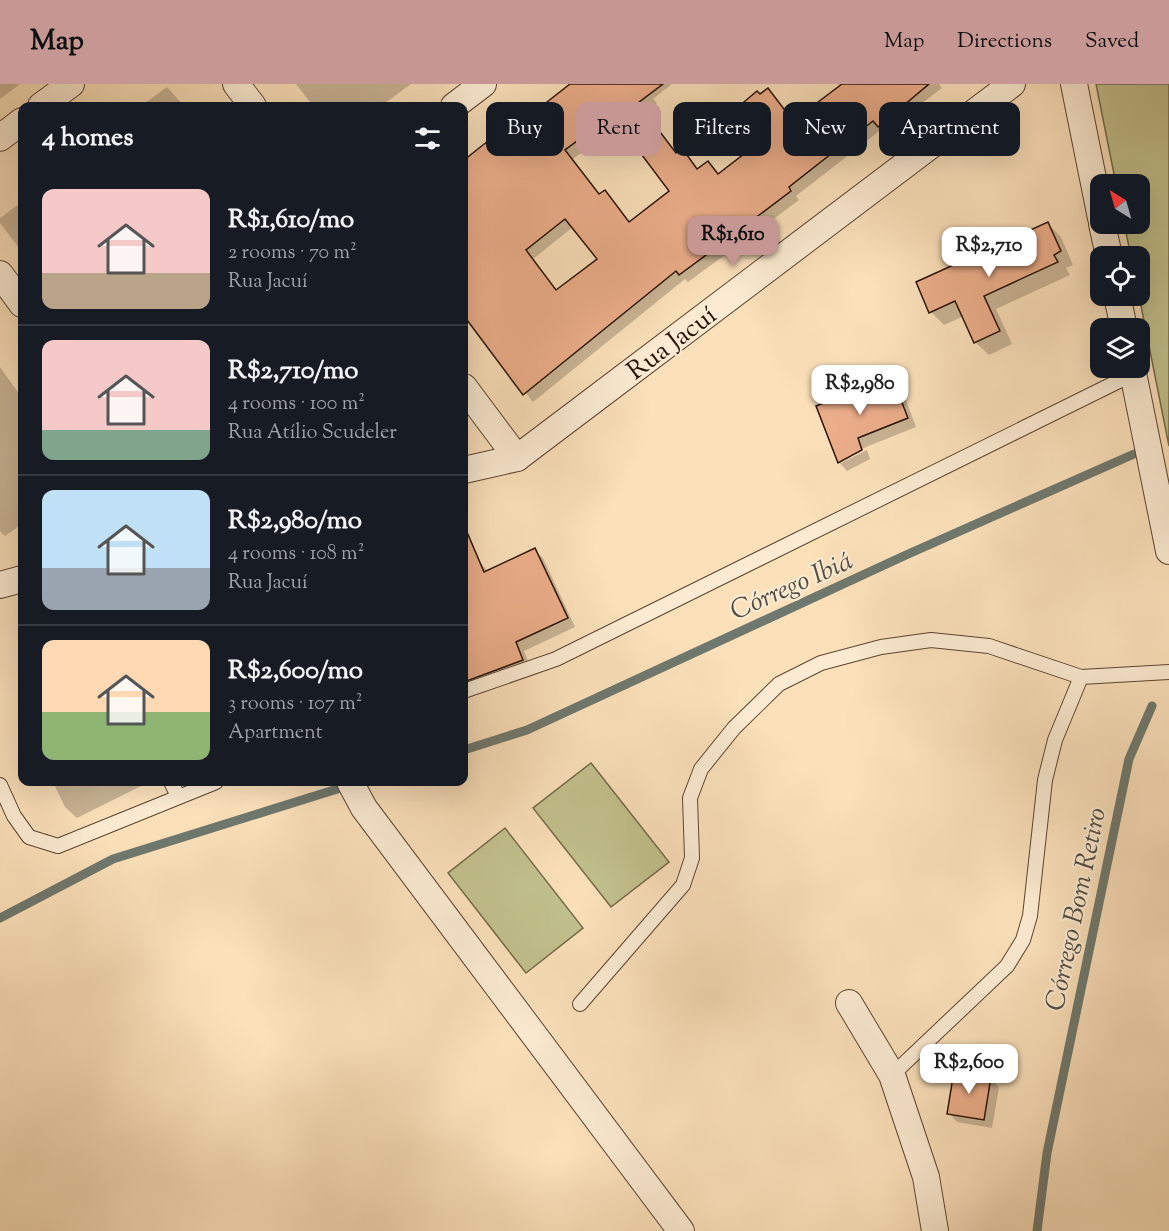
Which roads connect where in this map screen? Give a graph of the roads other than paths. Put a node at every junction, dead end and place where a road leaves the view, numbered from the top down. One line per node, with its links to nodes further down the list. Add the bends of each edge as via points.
1 (71, 84): 6 (street)
2 (236, 84): 7 (street)
3 (483, 84): 8 (street)
4 (1012, 84): 17 (street, Rua Jacuí)
5 (1074, 84): 11 (street)
6 (46, 102)
7 (251, 102)
8 (459, 102)
9 (18, 124): 10 (street)
10 (0, 138)
11 (1092, 174)
12 (0, 274): 13 (street)
13 (18, 299)
14 (1118, 378): 24 (lane, via 556,659)
15 (1133, 378): 19 (street)
16 (468, 392): 17 (street)
17 (517, 458): 18 (street, Rua Jacuí)
18 (468, 469)
19 (1169, 551)
20 (18, 580): 21 (street)
21 (0, 585)
22 (1169, 672): 23 (lane)
23 (1081, 677): 31 (lane, via 989,646 931,640 881,647 821,663 779,684 734,728 701,769 690,798 692,858 683,885); 32 (lane, via 1055,740 1045,780 1030,916 1023,940 1007,966)
24 (468, 691)
25 (0, 785): 29 (lane, via 29,837 58,846)
26 (173, 786): 29 (lane)
27 (205, 786): 29 (lane)
28 (352, 786): 33 (street, via 364,808)
29 (178, 796)
30 (849, 1003): 32 (street)
31 (580, 1004)
32 (892, 1075): 34 (street, via 926,1178)
33 (681, 1231)
34 (935, 1231)

